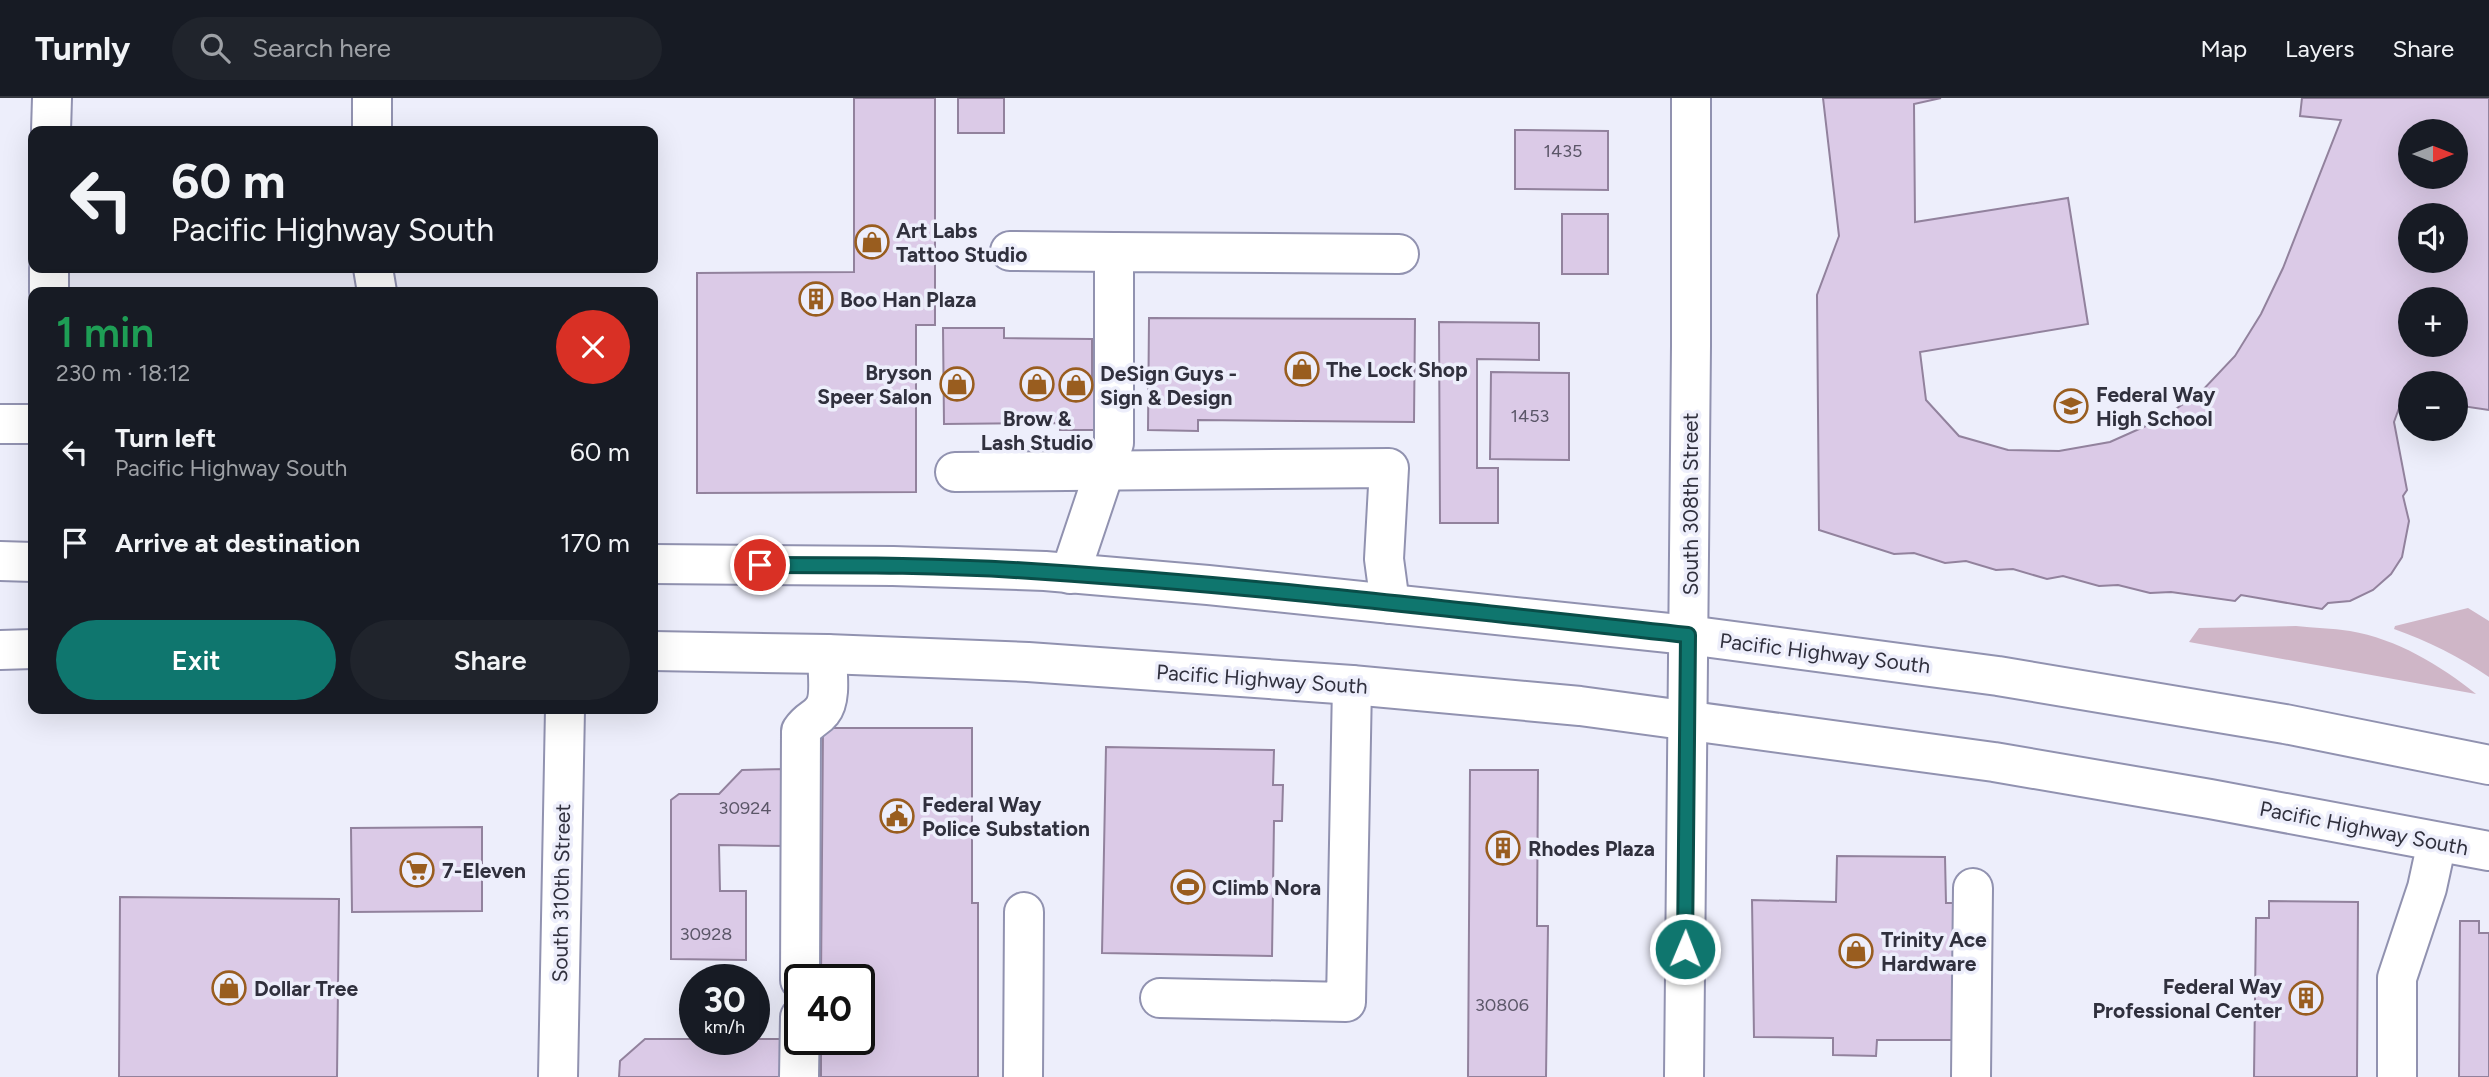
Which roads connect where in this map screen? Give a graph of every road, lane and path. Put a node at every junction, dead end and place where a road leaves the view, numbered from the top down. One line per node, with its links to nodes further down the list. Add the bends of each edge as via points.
1 (52, 98): 4 (main road)
2 (372, 98): 5 (main road)
3 (1691, 98): 18 (main road, South 308th Street)
4 (51, 126)
5 (372, 126)
6 (1010, 251): 7 (main road)
7 (1114, 251): 8 (main road); 11 (main road, via 1114,443)
8 (1399, 254)
9 (0, 424): 10 (main road)
10 (28, 424)
11 (1104, 471): 12 (main road); 16 (main road); 17 (main road, via 1389,468 1384,559)
12 (955, 472)
13 (0, 561): 14 (main road)
14 (28, 562)
15 (658, 564): 16 (main road, Pacific Highway South, via 893,566)
16 (1070, 574): 17 (main road, Pacific Highway South)
17 (1390, 604): 18 (main road, Pacific Highway South)
18 (1688, 635): 25 (main road, South 308th Street); 26 (main road, Pacific Highway South, via 1964,671 2285,724)
19 (28, 649): 20 (main road)
20 (0, 650)
21 (658, 651): 22 (main road, Pacific Highway South)
22 (827, 654): 23 (main road, Pacific Highway South, via 1028,662); 31 (main road, via 826,704 802,731)
23 (1352, 685): 25 (main road, Pacific Highway South); 32 (main road, via 1346,1002)
24 (565, 714): 34 (main road, South 310th Street)
25 (1688, 720): 27 (main road, Pacific Highway South, via 2007,764); 37 (main road, South 308th Street)
26 (2489, 765)
27 (2437, 842): 28 (main road, Pacific Highway South); 39 (main road, via 2397,978)
28 (2489, 851)
29 (1973, 888): 38 (main road)
30 (1024, 912): 36 (main road)
31 (800, 964)
32 (1160, 998)
33 (799, 1055): 35 (main road)
34 (558, 1077)
35 (799, 1077)
36 (1023, 1077)
37 (1684, 1077)
38 (1971, 1077)
39 (2396, 1077)

